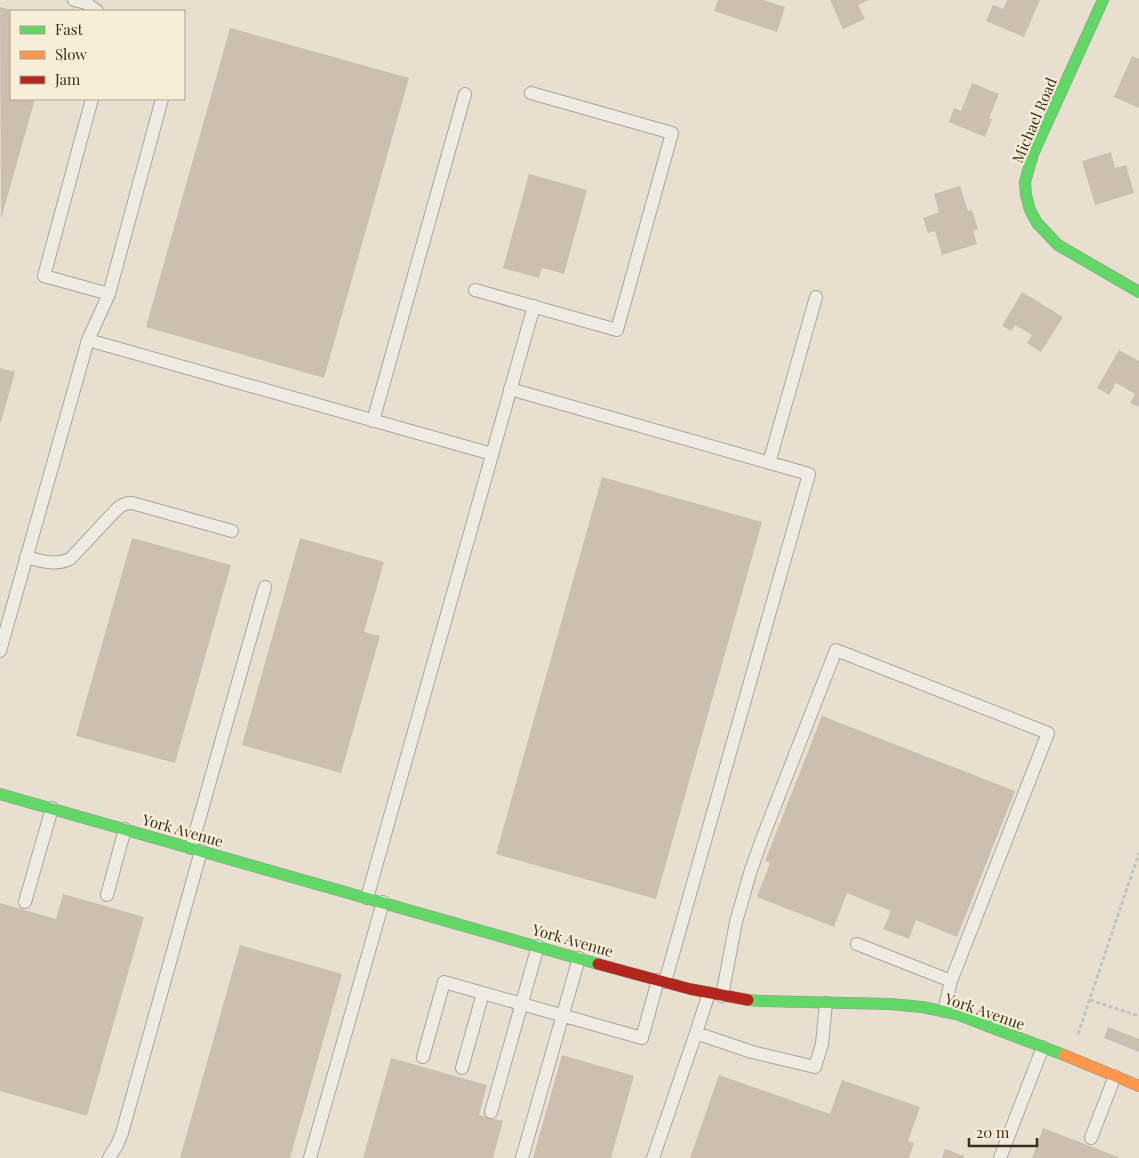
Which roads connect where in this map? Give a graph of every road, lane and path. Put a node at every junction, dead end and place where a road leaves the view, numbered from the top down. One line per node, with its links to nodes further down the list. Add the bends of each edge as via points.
1 (74, 0): 3 (lane)
2 (1103, 0): 9 (street, Michael Road, via 1033,154 1025,182 1026,195 1037,222 1058,245)
3 (96, 10)
4 (531, 93): 12 (lane, via 672,133 617,330)
5 (465, 94): 15 (lane)
6 (92, 100): 10 (lane, via 44,276)
7 (162, 100): 10 (lane)
8 (475, 290): 12 (lane)
9 (1139, 292)
10 (109, 294): 13 (lane)
11 (816, 297): 17 (lane)
12 (534, 306): 14 (lane)
13 (88, 340): 15 (lane); 19 (lane)
14 (510, 390): 16 (lane); 17 (lane)
15 (373, 421): 16 (lane)
16 (492, 454): 28 (lane)
17 (769, 463): 34 (lane, via 809,474)
18 (232, 532): 19 (lane, via 127,503 116,509 70,559 57,563)
19 (26, 557): 21 (lane)
20 (265, 587): 25 (lane)
21 (0, 651)
22 (0, 794): 23 (street, York Avenue)
23 (52, 808): 24 (street, York Avenue); 29 (lane)
24 (125, 829): 25 (street, York Avenue); 27 (lane)
25 (196, 849): 28 (street, York Avenue); 54 (lane, via 122,1133)
26 (1139, 853): 39 (path)
27 (107, 895)
28 (367, 898): 30 (street, York Avenue)
29 (25, 902)
30 (383, 902): 32 (street, York Avenue); 55 (lane)
31 (857, 944): 35 (lane)
32 (538, 946): 33 (street, York Avenue); 41 (lane)
33 (579, 958): 34 (street, York Avenue); 43 (lane)
34 (662, 981): 37 (street, York Avenue); 43 (lane, via 642,1038)
35 (951, 981): 38 (lane, via 1048,733 836,650 750,873 736,922); 42 (lane)
36 (483, 993): 41 (lane); 47 (lane, via 444,982); 49 (lane)
37 (709, 993): 38 (street, York Avenue); 45 (lane)
38 (722, 996): 40 (street, York Avenue)
39 (1090, 1000): 44 (path); 48 (path)
40 (826, 1003): 42 (street, York Avenue, via 906,1005); 45 (lane, via 822,1044 815,1067 752,1052)
41 (522, 1004): 43 (lane); 52 (lane)
42 (944, 1011): 46 (street, York Avenue)
43 (563, 1015): 56 (lane)
44 (1139, 1016)
45 (696, 1033): 57 (lane)
46 (1043, 1047): 48 (street, York Avenue); 58 (lane)
47 (423, 1057)
48 (1068, 1057): 50 (street, York Avenue)
49 (462, 1068)
50 (1115, 1076): 51 (street, York Avenue); 53 (lane)
51 (1139, 1086)
52 (491, 1112)
53 (1091, 1138)
54 (109, 1158)
55 (310, 1158)
56 (522, 1158)
57 (653, 1158)
58 (1000, 1158)

